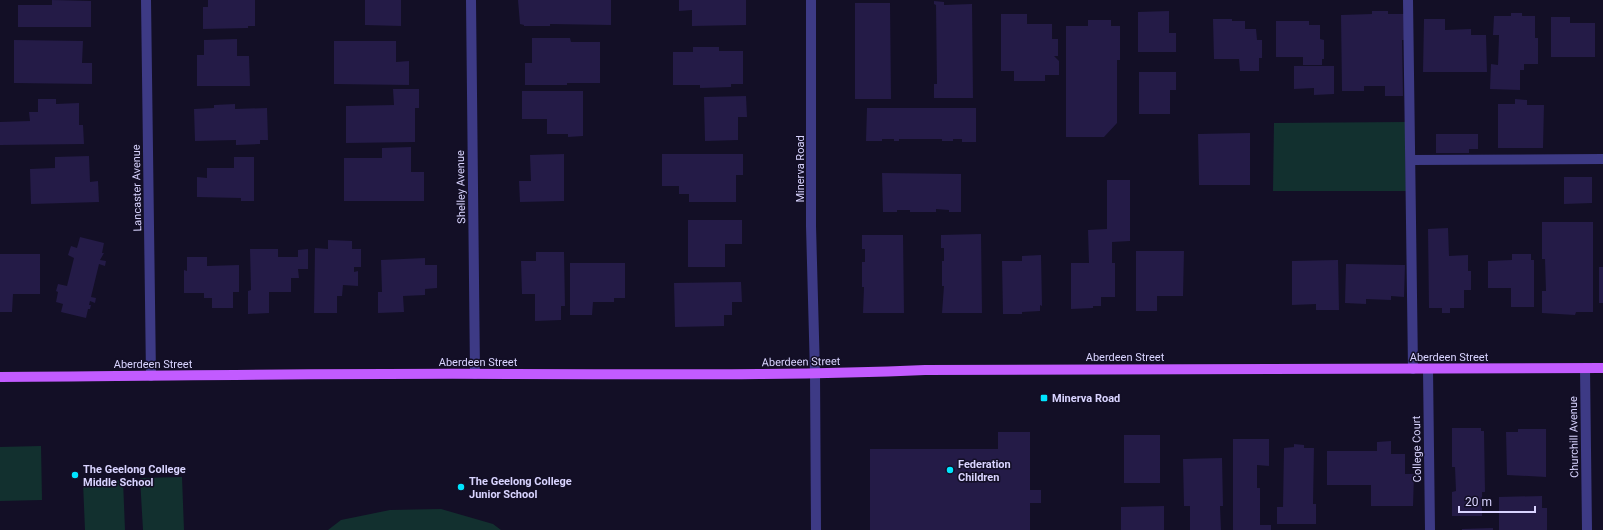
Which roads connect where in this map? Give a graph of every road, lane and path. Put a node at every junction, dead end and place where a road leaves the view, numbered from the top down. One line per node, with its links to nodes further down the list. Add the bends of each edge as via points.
1 (146, 0): 13 (street, Lancaster Avenue)
2 (471, 0): 12 (street, Shelley Avenue)
3 (811, 0): 11 (street, Minerva Road, via 811,226)
4 (1408, 0): 6 (street)
5 (1603, 159): 6 (street)
6 (1411, 160): 9 (street)
7 (1585, 368): 8 (main road, Aberdeen Street); 10 (main road, Aberdeen Street); 17 (street, Churchill Avenue)
8 (1603, 368)
9 (1413, 369): 10 (main road, Aberdeen Street); 11 (main road, Aberdeen Street, via 940,370)
10 (1428, 369): 16 (street, College Court)
11 (815, 373): 12 (main road, Aberdeen Street); 15 (street, Minerva Road)
12 (475, 374): 13 (main road, Aberdeen Street)
13 (151, 376): 14 (main road, Aberdeen Street)
14 (0, 378)
15 (816, 530)
16 (1430, 530)
17 (1587, 530)

